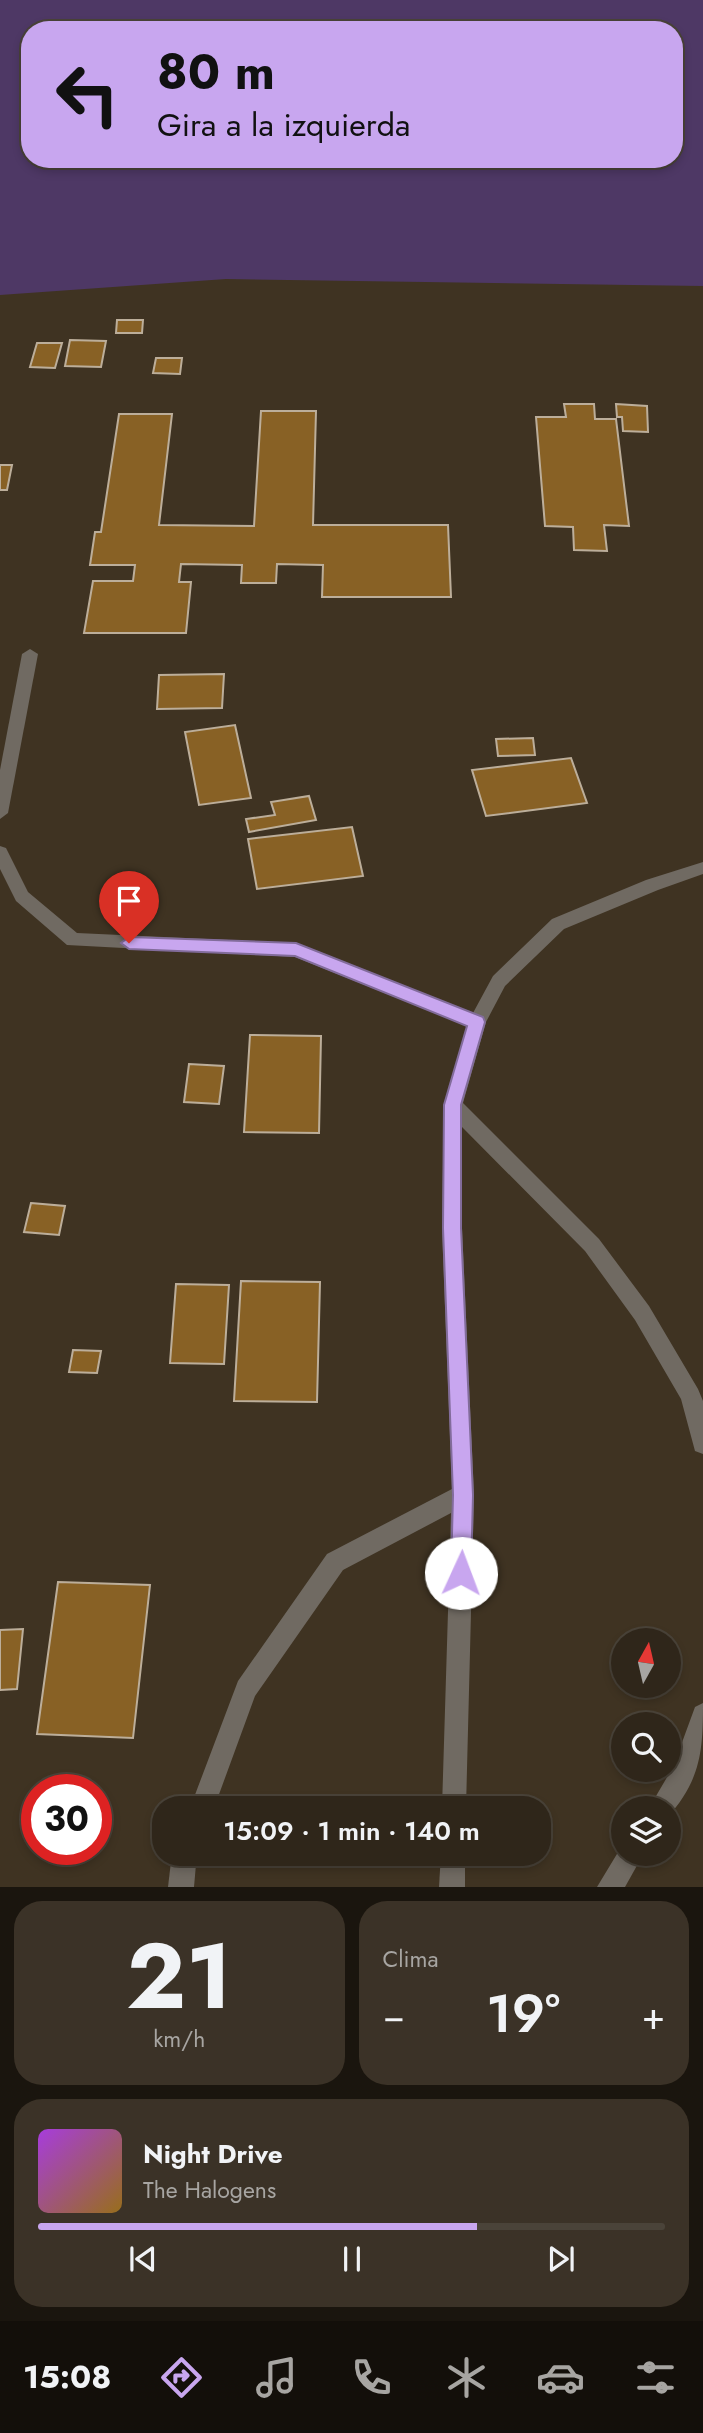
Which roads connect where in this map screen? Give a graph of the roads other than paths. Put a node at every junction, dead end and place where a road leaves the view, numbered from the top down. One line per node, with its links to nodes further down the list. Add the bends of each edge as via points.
1 (30, 654): 2 (street)
2 (0, 813)
3 (0, 852): 5 (street, via 22,896 73,940 296,950)
4 (703, 868): 5 (street, via 558,924 499,981)
5 (477, 1022): 6 (street)
6 (453, 1105): 7 (street, via 599,1255 642,1313 691,1396); 8 (street, via 452,1228)
7 (703, 1444)
8 (463, 1495): 10 (street, via 335,1562 246,1689); 11 (street)
9 (703, 1715): 12 (street, via 683,1774)
10 (206, 1796)
11 (454, 1796)
12 (669, 1796)
13 (184, 1866): 16 (street)
14 (453, 1866): 17 (street)
15 (624, 1866): 18 (street)
16 (181, 1887)
17 (452, 1887)
18 (610, 1887)

